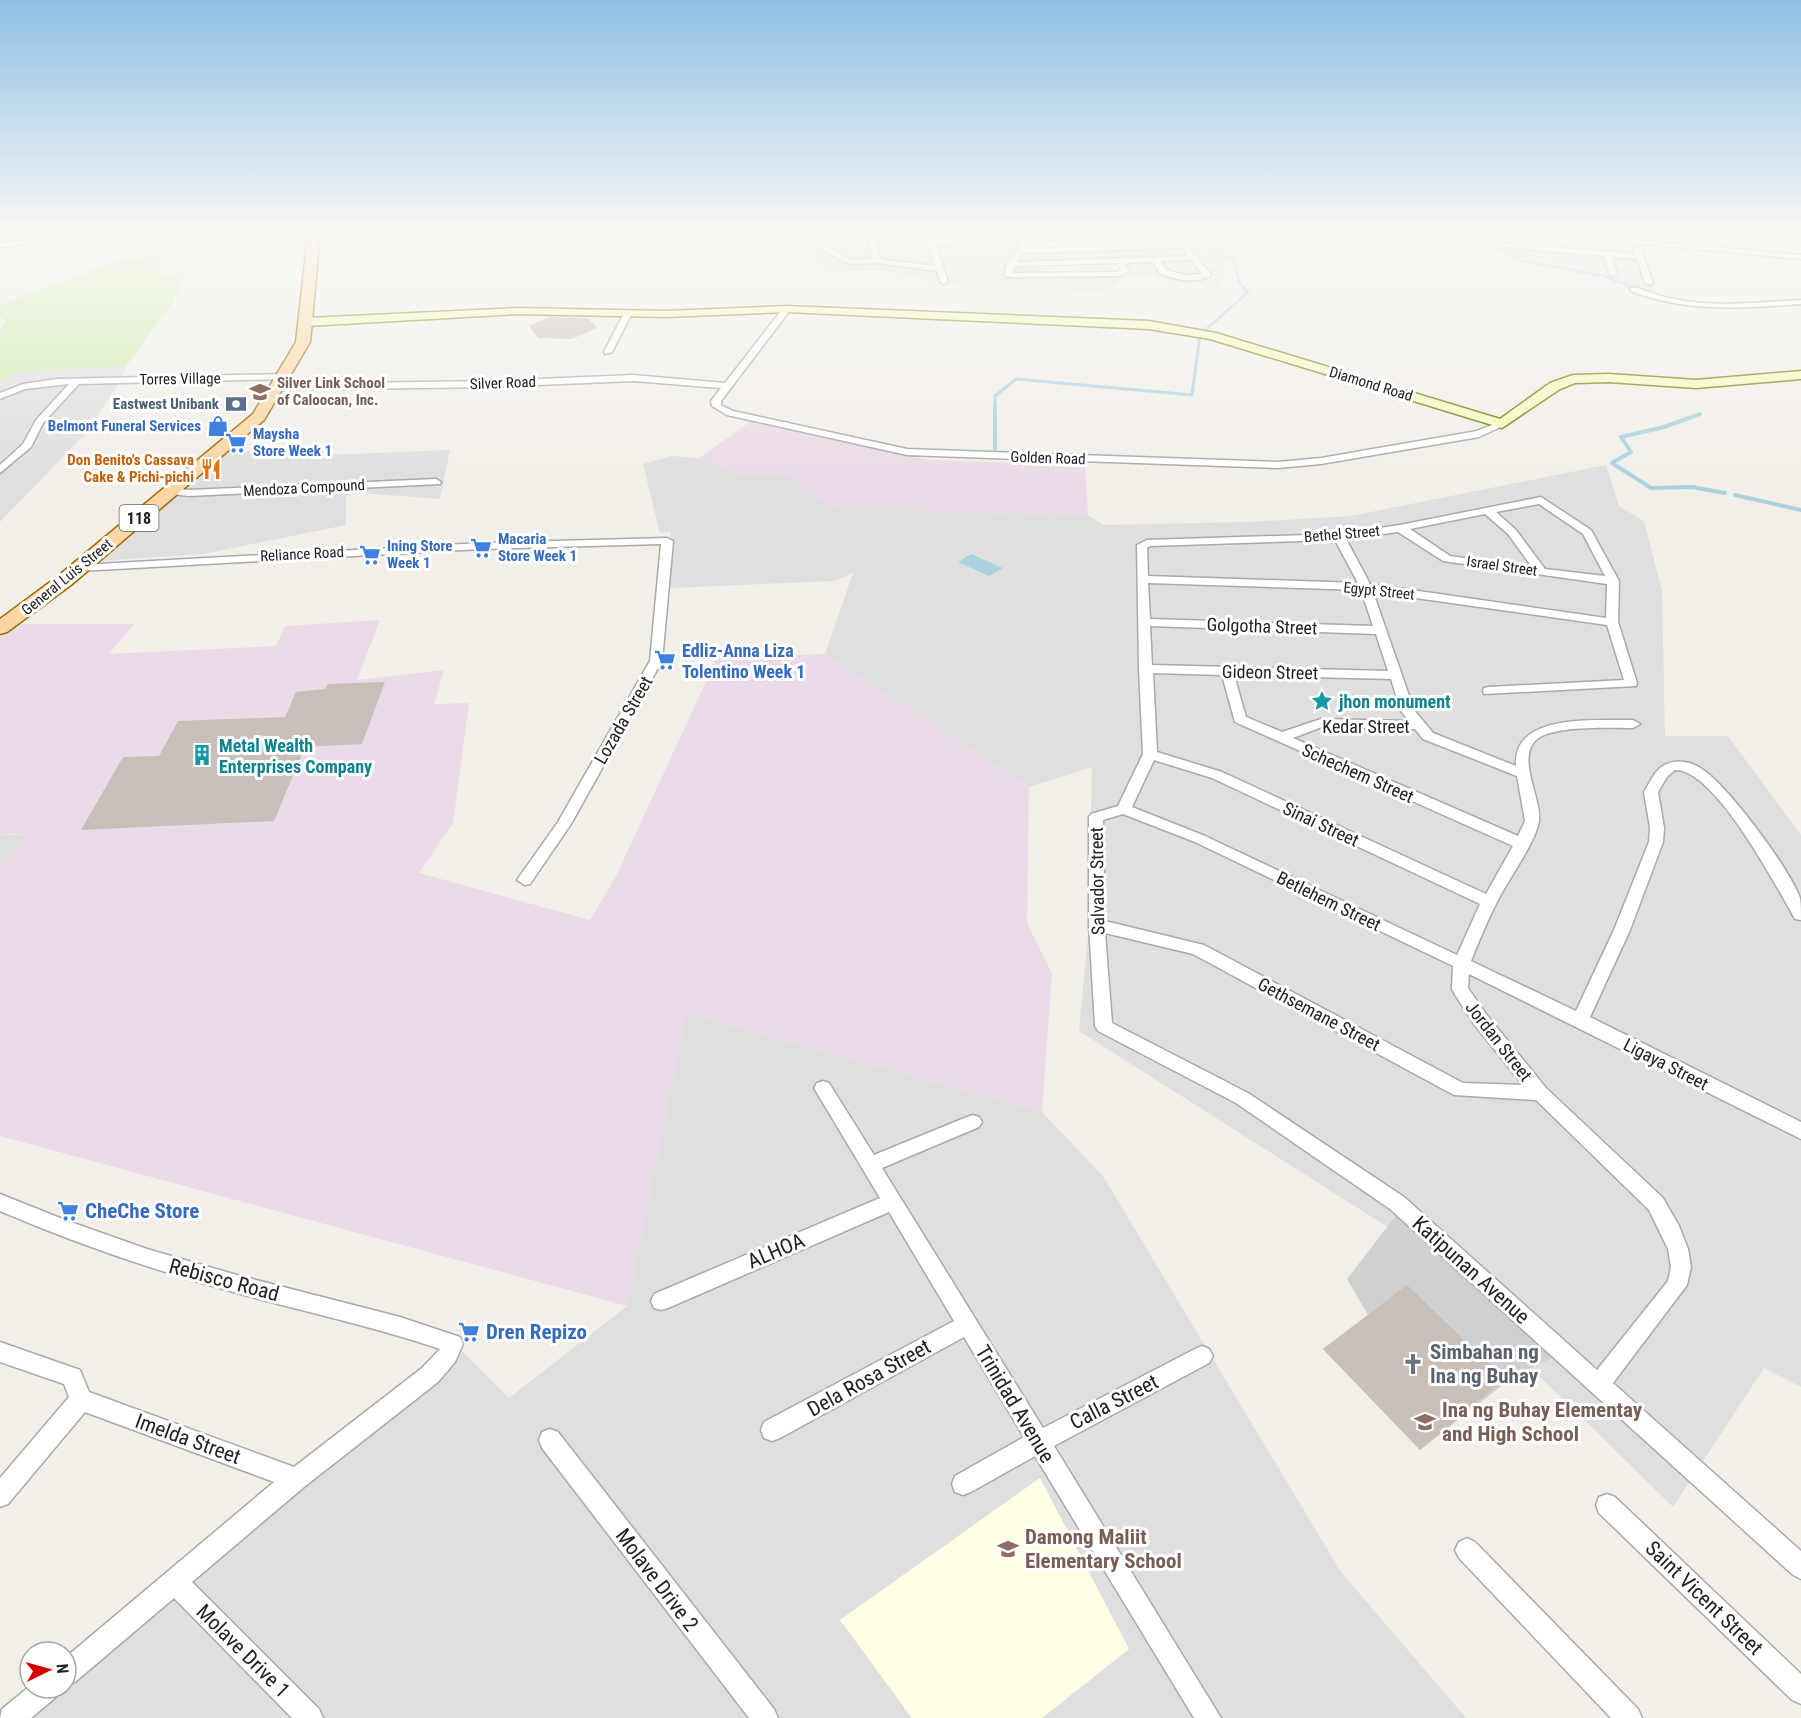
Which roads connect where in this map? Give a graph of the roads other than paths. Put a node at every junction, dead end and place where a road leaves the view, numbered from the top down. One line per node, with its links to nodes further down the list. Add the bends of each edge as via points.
1 (308, 315): 6 (main road, General Luis Street / 118)
2 (438, 315): 6 (main road, Diamond Road)
3 (627, 315): 7 (street)
4 (782, 315): 11 (street, Golden Road)
5 (927, 315): 13 (main road, Diamond Road, via 1149,325 1202,333)
6 (307, 322): 10 (main road, General Luis Street / 118, via 303,342)
7 (608, 352)
8 (1801, 375): 13 (main road, via 1696,384 1609,378 1573,380 1555,386)
9 (76, 381): 10 (street, Torres Village); 12 (street, Torres Village, via 42,383); 14 (street, via 39,422 27,445)
10 (281, 382): 11 (street, Silver Road, via 492,384 633,378); 16 (main road, General Luis Street / 118, via 259,417)
11 (727, 386): 13 (street, Golden Road, via 716,401 717,406 730,413 919,452 1278,465 1479,434)
12 (0, 396)
13 (1502, 424)
14 (0, 470)
15 (436, 482): 16 (street, Mendoza Compound)
16 (172, 491): 22 (main road, General Luis Street / 118)
17 (1488, 511): 18 (street, Bethel Street); 23 (street, via 1512,532); 25 (street, Bethel Street, via 1540,500 1587,532)
18 (1400, 528): 19 (street, Bethel Street); 23 (street, Israel Street, via 1447,558)
19 (1339, 537): 21 (street, Bethel Street, via 1147,543); 26 (street)
20 (667, 541): 22 (street, Reliance Road, via 482,546); 42 (street, Lozada Street, via 657,661 564,824)
21 (1141, 547): 24 (street, Salvador Street)
22 (80, 568): 29 (main road, General Luis Street / 118)
23 (1542, 572): 25 (street, Israel Street)
24 (1144, 579): 26 (street, Egypt Street); 27 (street, Salvador Street)
25 (1613, 581): 28 (street)
26 (1366, 587): 28 (street, Egypt Street); 30 (street)
27 (1145, 622): 30 (street, Golgotha Street); 31 (street, Salvador Street)
28 (1612, 622): 34 (street, via 1631,683)
29 (0, 628)
30 (1379, 630): 33 (street)
31 (1145, 669): 32 (street, Gideon Street); 38 (street, Salvador Street)
32 (1227, 671): 33 (street, Gideon Street); 37 (street, Schechem Street, via 1240,719)
33 (1394, 675): 36 (street, via 1408,711)
34 (1488, 690)
35 (1633, 724): 39 (street, Jordan Street, via 1569,725 1532,736 1523,748)
36 (1419, 725): 37 (street, Kedar Street, via 1321,723); 39 (street, via 1428,736)
37 (1279, 738): 41 (street, Schechem Street)
38 (1150, 754): 40 (street, Salvador Street); 43 (street, Sinai Street, via 1217,775)
39 (1524, 774): 41 (street, Jordan Street, via 1532,821)
40 (1124, 809): 45 (street, Salvador Street, via 1096,817); 46 (street, Betlehem Street, via 1200,839)
41 (1522, 844): 43 (street, Jordan Street)
42 (525, 880)
43 (1489, 902): 46 (street, Jordan Street)
44 (1801, 915): 48 (street, via 1767,857 1707,779 1691,768 1671,766 1651,792 1656,842 1622,930)
45 (1097, 925): 49 (street, Salvador Street); 51 (street, Gethsemane Street, via 1198,949 1460,1090)
46 (1461, 964): 47 (street, Betlehem Street); 51 (street, Jordan Street, via 1460,989)
47 (1531, 997): 48 (street, Ligaya Street)
48 (1580, 1020): 53 (street, Ligaya Street)
49 (1104, 1026): 61 (street, Katipunan Avenue, via 1242,1098 1397,1203)
50 (823, 1088): 54 (street, Trinidad Avenue)
51 (1540, 1093): 61 (street, Jordan Street, via 1656,1204 1678,1250 1681,1267 1677,1285)
52 (973, 1122): 54 (street)
53 (1801, 1131)
54 (869, 1165): 56 (street, Trinidad Avenue)
55 (0, 1202): 66 (street, Rebisco Road, via 160,1262 377,1319 453,1344 430,1374)
56 (892, 1202): 57 (street, ALHOA); 58 (street, Trinidad Avenue)
57 (661, 1301)
58 (966, 1325): 63 (street, Dela Rosa Street); 65 (street, Trinidad Avenue)
59 (0, 1352): 62 (street, via 72,1377)
60 (1202, 1356): 65 (street, Calla Street)
61 (1599, 1384): 71 (street, Katipunan Avenue)
62 (81, 1400): 66 (street, Imelda Street); 68 (street)
63 (772, 1430)
64 (550, 1440): 78 (street, Molave Drive 2)
65 (1038, 1442): 67 (street, Calla Street); 79 (street, Trinidad Avenue)
66 (296, 1479): 72 (street)
67 (963, 1484)
68 (0, 1496)
69 (1607, 1505): 74 (street, Saint Vicent Street)
70 (1467, 1550): 80 (street)
71 (1801, 1567)
72 (176, 1583): 73 (street); 77 (street, Molave Drive 1)
73 (78, 1663)
74 (1801, 1691)
75 (33, 1700): 76 (street)
76 (11, 1718)
77 (310, 1718)
78 (765, 1718)
79 (1208, 1718)
80 (1629, 1718)

